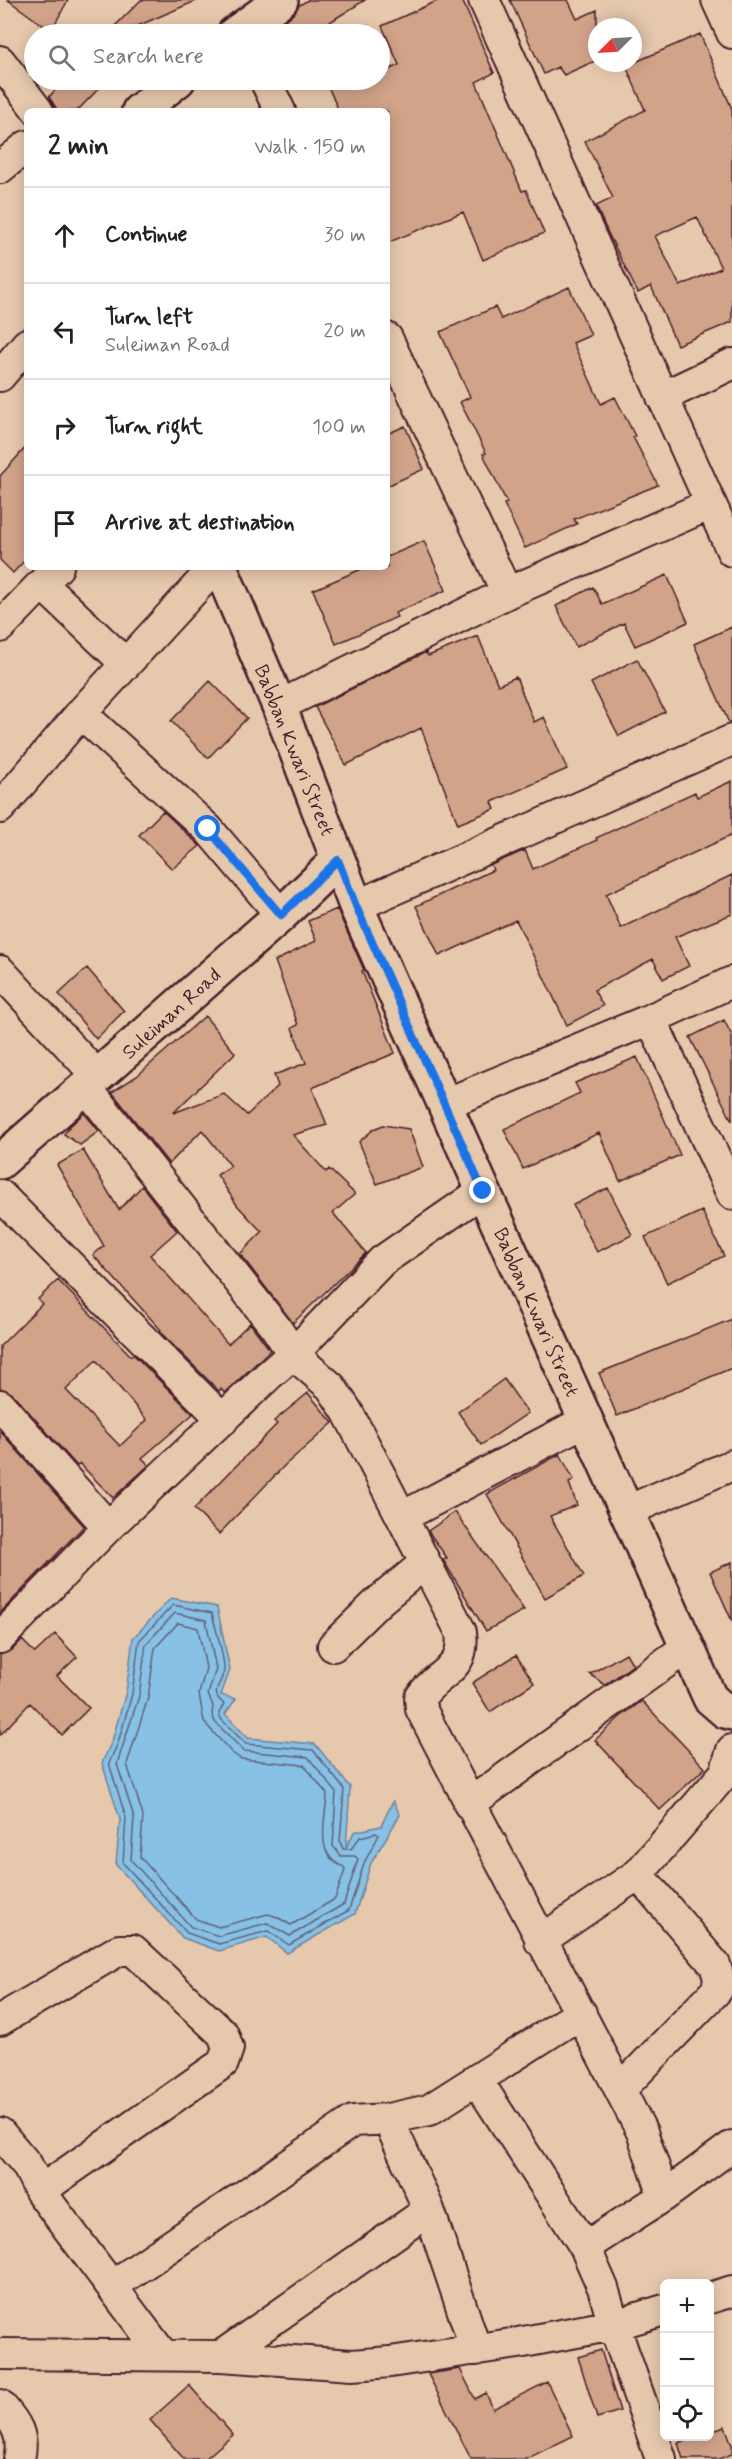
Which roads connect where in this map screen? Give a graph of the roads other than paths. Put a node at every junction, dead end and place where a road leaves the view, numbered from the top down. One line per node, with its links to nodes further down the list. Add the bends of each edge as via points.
1 (281, 0): 4 (street)
2 (484, 0): 18 (street)
3 (717, 0): 5 (street)
4 (250, 24)
5 (732, 33)
6 (0, 61): 9 (street)
7 (165, 90): 10 (street)
8 (270, 90): 11 (street)
9 (36, 108)
10 (143, 108)
11 (279, 108)
12 (24, 148): 13 (street)
13 (0, 168)
14 (390, 344): 24 (street)
15 (24, 348): 17 (street)
16 (732, 364): 18 (street)
17 (0, 376)
18 (662, 397): 19 (street)
19 (711, 504): 20 (street); 24 (street)
20 (732, 551)
21 (212, 570): 26 (street)
22 (221, 570): 27 (street, Babban Kwari Street)
23 (50, 575): 25 (street); 26 (street)
24 (507, 593): 27 (street)
25 (0, 627)
26 (126, 664): 28 (street)
27 (279, 706): 31 (street, Babban Kwari Street)
28 (81, 713): 30 (street); 33 (street, via 208,829)
29 (732, 740): 32 (street)
30 (0, 808)
31 (338, 860): 32 (street, Babban Kwari Street); 33 (street, Suleiman Road)
32 (356, 906): 38 (street, Babban Kwari Street)
33 (281, 915): 37 (street, Suleiman Road)
34 (2, 977): 37 (street)
35 (732, 982): 36 (street)
36 (651, 1018): 38 (street); 41 (street)
37 (92, 1082): 39 (street, Suleiman Road); 43 (street)
38 (445, 1104): 40 (street, Babban Kwari Street)
39 (0, 1162)
40 (483, 1191): 43 (street, via 382,1261); 46 (street, Babban Kwari Street)
41 (732, 1194)
42 (0, 1195): 45 (street)
43 (294, 1354): 45 (street); 49 (street, via 331,1387 347,1411)
44 (0, 1405): 50 (street)
45 (223, 1420): 50 (street)
46 (585, 1421): 48 (street, Babban Kwari Street); 49 (street)
47 (732, 1465): 48 (street)
48 (625, 1512): 54 (street, Babban Kwari Street)
49 (402, 1517): 51 (street)
50 (108, 1527): 52 (street)
51 (425, 1563): 53 (street); 57 (street, via 461,1632 463,1648 459,1661 424,1691 421,1709)
52 (5, 1624)
53 (333, 1646)
54 (686, 1648): 55 (street, Babban Kwari Street, via 710,1698); 57 (street)
55 (732, 1713)
56 (732, 1749): 58 (street, via 725,1773)
57 (469, 1804): 59 (street)
58 (638, 1874): 59 (street); 63 (street, via 715,1965 719,1978 717,1990)
59 (540, 1941): 60 (street)
60 (582, 2013): 62 (street); 63 (street)
61 (0, 2020): 67 (street, via 119,1950 133,1950 223,2034 228,2048 224,2063)
62 (477, 2080): 64 (street, via 429,2110); 70 (street)
63 (620, 2090): 68 (street, via 642,2132)
64 (388, 2119): 69 (street); 71 (street, via 353,2121)
65 (0, 2133): 67 (street, via 27,2165)
66 (732, 2146): 68 (street)
67 (40, 2191): 71 (street)
68 (664, 2196): 70 (street)
69 (429, 2210): 76 (street); 79 (street)
70 (585, 2247): 75 (street)
71 (112, 2286): 78 (street)
72 (732, 2291): 73 (street)
73 (714, 2297)
74 (660, 2311): 75 (street)
75 (614, 2325): 76 (street); 82 (street)
76 (476, 2350): 79 (street, via 352,2365)
77 (0, 2355): 78 (street)
78 (163, 2355): 79 (street)
79 (220, 2356)
80 (0, 2405): 81 (street, via 15,2422 22,2445)
81 (19, 2459)
82 (661, 2459)

